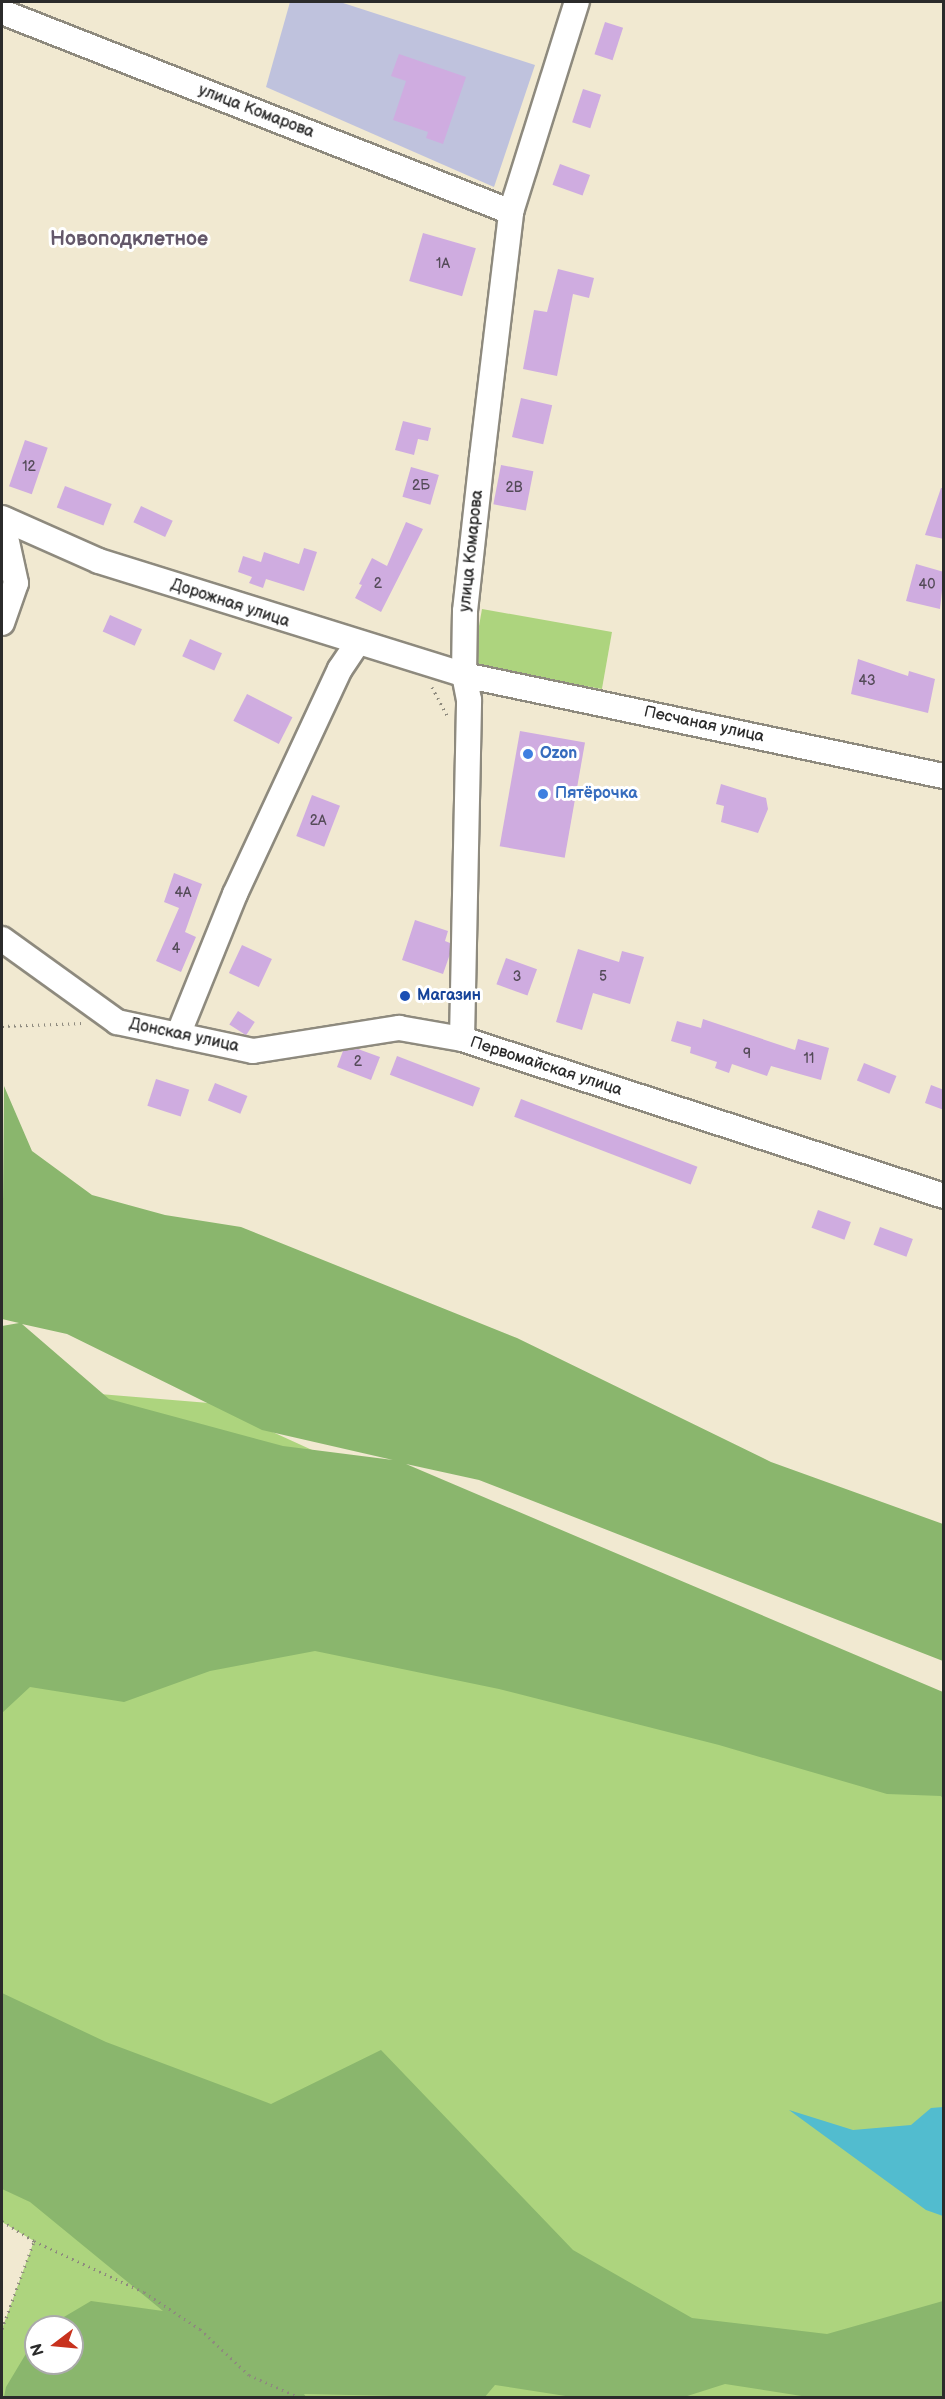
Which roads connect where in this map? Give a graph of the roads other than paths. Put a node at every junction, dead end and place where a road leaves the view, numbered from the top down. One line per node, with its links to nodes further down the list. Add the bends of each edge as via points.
1 (577, 2): 3 (street, улица Комарова)
2 (2, 12): 3 (street, улица Комарова)
3 (511, 212): 7 (street, улица Комарова, via 466,599)
4 (4, 519): 5 (street, via 16,583); 6 (street, Дорожная улица, via 99,561)
5 (2, 623)
6 (357, 644): 7 (street, Дорожная улица); 10 (street, via 340,669 235,894)
7 (464, 675): 8 (street, Песчаная улица); 11 (street, Первомайская улица, via 469,700)
8 (944, 776)
9 (2, 939): 10 (street, Донская улица, via 117,1022)
10 (178, 1035): 11 (street, Донская улица, via 253,1051 399,1028)
11 (462, 1039): 12 (street, Первомайская улица)
12 (944, 1196)

